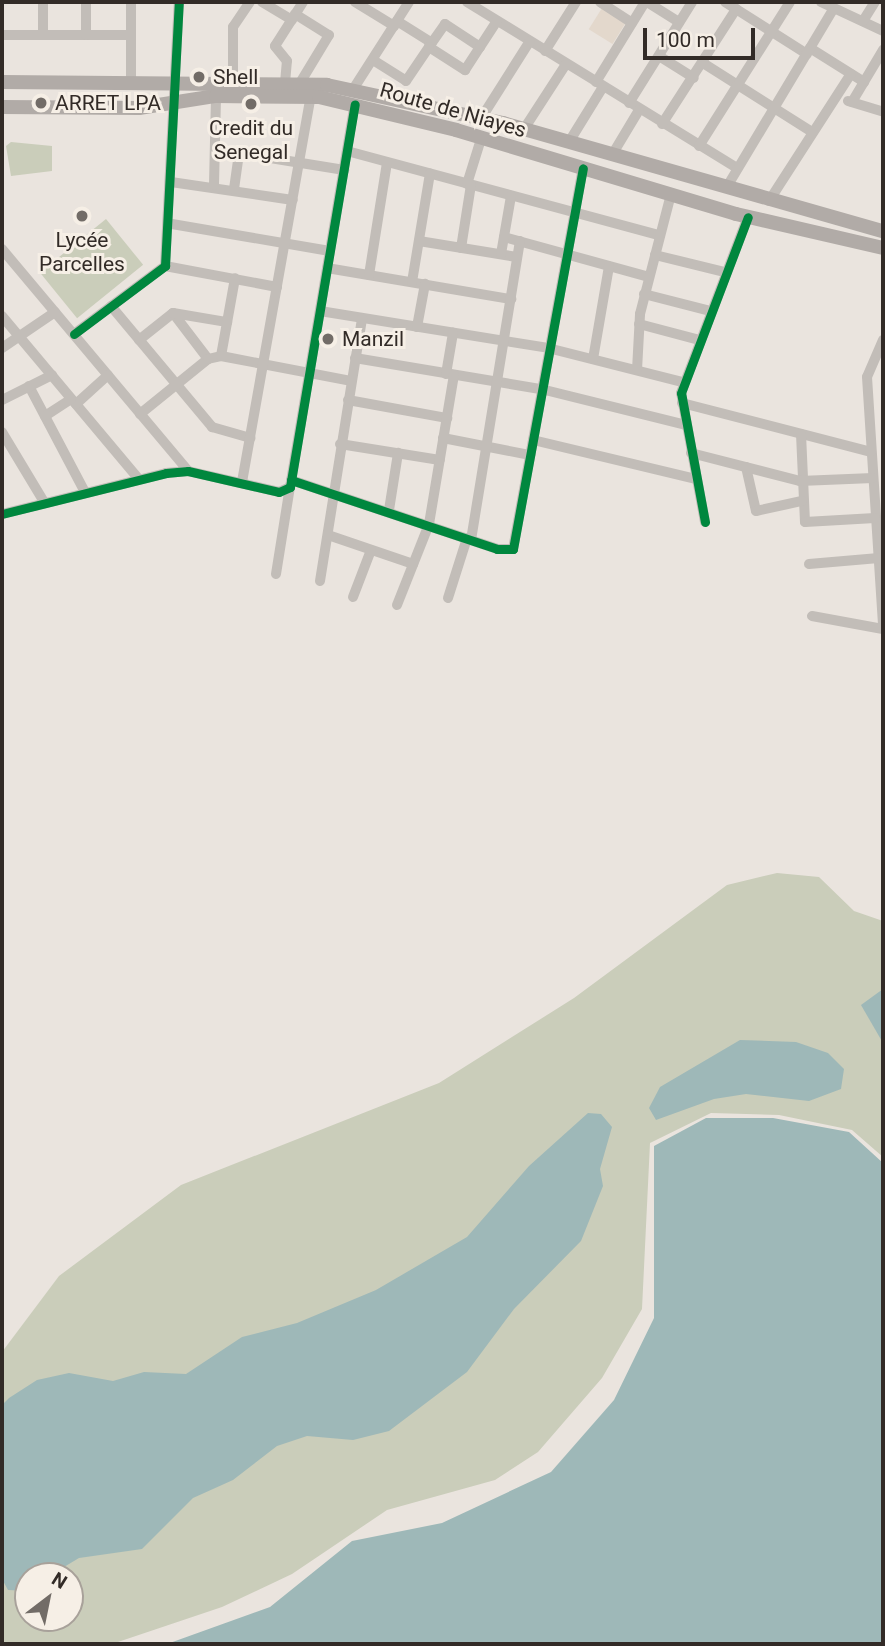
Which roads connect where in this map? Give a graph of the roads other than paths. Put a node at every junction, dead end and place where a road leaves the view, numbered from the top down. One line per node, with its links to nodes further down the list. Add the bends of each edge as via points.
1 (44, 2): 30 (street)
2 (86, 2): 31 (street)
3 (131, 2): 32 (street)
4 (179, 2): 48 (street)
5 (250, 2): 49 (street, via 233,27)
6 (262, 2): 21 (street)
7 (303, 2): 21 (street)
8 (357, 2): 25 (street)
9 (409, 2): 25 (street)
10 (467, 2): 22 (street)
11 (576, 2): 37 (street)
12 (600, 2): 26 (street)
13 (646, 2): 24 (street); 26 (street)
14 (692, 2): 24 (street)
15 (725, 2): 20 (street)
16 (790, 2): 28 (street)
17 (821, 2): 19 (street)
18 (875, 2): 23 (street)
19 (834, 8): 23 (street); 38 (street)
20 (736, 9): 28 (street); 41 (street)
21 (294, 17): 50 (street, via 275,46 287,61); 50 (street, via 329,35)
22 (497, 21): 33 (street); 35 (street)
23 (863, 21): 27 (street)
24 (679, 22): 39 (street)
25 (395, 23): 34 (street); 40 (street)
26 (632, 23): 52 (street)
27 (883, 31)
28 (772, 32): 38 (street); 51 (street)
29 (2, 34): 30 (street)
30 (43, 34): 31 (street)
31 (86, 35): 32 (street)
32 (131, 35): 46 (street)
33 (530, 41): 37 (street); 64 (street)
34 (430, 45): 35 (street, via 445,24); 35 (street, via 465,70); 40 (street, via 406,81)
35 (480, 47)
36 (883, 50): 47 (street)
37 (545, 51): 42 (street)
38 (808, 51): 43 (street); 61 (street)
39 (659, 55): 44 (street); 59 (street)
40 (373, 60): 56 (street)
41 (703, 63): 44 (street); 51 (street)
42 (566, 64): 52 (street); 66 (street)
43 (851, 74): 47 (street); 55 (street)
44 (694, 78): 65 (street)
45 (2, 82): 46 (main road, Route de Niayes)
46 (131, 82): 48 (main road, Route de Niayes)
47 (864, 82): 58 (street)
48 (176, 83): 49 (main road, Route de Niayes); 57 (street)
49 (233, 83): 50 (main road, Route de Niayes)
50 (293, 83): 56 (main road, Route de Niayes)
51 (738, 84): 61 (street); 70 (street)
52 (599, 85): 59 (street); 69 (street)
53 (216, 96): 54 (main road, Route de Niayes); 57 (main road, Route de Niayes); 71 (street)
54 (311, 96): 56 (main road, Route de Niayes); 76 (street)
55 (836, 96): 58 (street); 67 (street)
56 (354, 97): 64 (main road, Route de Niayes); 68 (main road, Route de Niayes); 72 (street)
57 (172, 99): 60 (main road, Route de Niayes, via 139,108); 81 (street)
58 (852, 102): 63 (street)
59 (629, 103): 62 (street)
60 (2, 107)
61 (774, 107): 67 (street); 78 (street)
62 (639, 110): 65 (street); 74 (street)
63 (883, 113)
64 (480, 120): 66 (main road, Route de Niayes)
65 (662, 124): 70 (street)
66 (524, 129): 69 (main road, Route de Niayes)
67 (812, 132): 89 (street)
68 (481, 139): 77 (main road, Route de Niayes); 82 (street)
69 (569, 142): 74 (main road, Route de Niayes)
70 (699, 146): 78 (street)
71 (215, 149): 73 (street); 83 (street)
72 (347, 150): 75 (street); 79 (street)
73 (239, 153): 76 (street); 85 (street)
74 (612, 155): 84 (main road, Route de Niayes)
75 (387, 162): 80 (street); 111 (street)
76 (299, 163): 79 (street); 88 (street)
77 (583, 168): 86 (main road, Route de Niayes); 90 (street)
78 (737, 168): 84 (street)
79 (344, 170): 102 (street)
80 (430, 173): 82 (street); 96 (street)
81 (171, 182): 83 (street); 92 (street)
82 (469, 184): 87 (street); 100 (street)
83 (215, 185): 85 (street)
84 (727, 185): 89 (main road, Route de Niayes)
85 (234, 189): 88 (street)
86 (671, 194): 91 (main road, Route de Niayes); 94 (street)
87 (511, 196): 90 (street); 95 (street)
88 (293, 200): 98 (street)
89 (769, 201): 93 (main road, Route de Niayes)
90 (574, 213): 94 (street); 104 (street)
91 (748, 217): 101 (main road, Route de Niayes); 110 (street)
92 (172, 224): 98 (street); 107 (street)
93 (883, 231): 101 (street)
94 (659, 235): 105 (street)
95 (504, 237): 97 (street); 103 (street)
96 (419, 241): 100 (street); 114 (street)
97 (520, 241): 104 (street); 106 (street)
98 (285, 243): 102 (street); 116 (street)
99 (2, 248): 122 (street)
100 (461, 248): 103 (street)
101 (883, 248)
102 (330, 251): 109 (street)
103 (501, 254): 106 (street)
104 (567, 255): 108 (street); 137 (street)
105 (655, 255): 110 (street); 112 (street)
106 (517, 257): 118 (street)
107 (166, 266): 113 (street); 119 (street)
108 (609, 266): 112 (street); 142 (street)
109 (327, 268): 111 (street); 120 (street)
110 (725, 272): 121 (street)
111 (369, 275): 114 (street)
112 (649, 277): 117 (street)
113 (235, 278): 116 (street); 126 (street)
114 (412, 282): 115 (street)
115 (425, 284): 118 (street); 128 (street)
116 (277, 287): 143 (street)
117 (644, 294): 121 (street); 127 (street)
118 (511, 299): 135 (street)
119 (111, 306): 130 (street); 132 (street)
120 (320, 311): 125 (street); 145 (street)
121 (710, 311): 133 (street)
122 (55, 312): 130 (street); 131 (street)
123 (173, 313): 126 (street); 132 (street); 141 (street)
124 (2, 316): 131 (street)
125 (362, 318): 128 (street); 140 (street)
126 (227, 322): 139 (street)
127 (639, 324): 133 (street); 144 (street)
128 (417, 327): 129 (street)
129 (453, 332): 135 (street); 146 (street)
130 (74, 334): 148 (street)
131 (20, 338): 136 (street); 147 (street)
132 (139, 340): 152 (street)
133 (699, 340): 151 (street)
134 (883, 340): 138 (street)
135 (504, 341): 137 (street); 150 (street)
136 (2, 348)
137 (548, 348): 142 (street); 154 (street)
138 (879, 355): 162 (street, via 867,369)
139 (221, 356): 141 (street); 143 (street)
140 (355, 358): 146 (street); 149 (street)
141 (208, 359): 152 (street)
142 (593, 359): 144 (street)
143 (263, 364): 145 (street); 168 (street)
144 (637, 370): 151 (street)
145 (309, 373): 149 (street); 184 (street)
146 (450, 374): 150 (street); 163 (street)
147 (52, 375): 153 (street); 157 (street)
148 (108, 375): 157 (street); 159 (street)
149 (351, 381): 156 (street)
150 (497, 382): 154 (street); 171 (street)
151 (682, 382): 158 (street)
152 (176, 384): 159 (street); 168 (street, via 215,429)
153 (29, 386): 155 (street); 161 (street)
154 (541, 389): 164 (street); 169 (street)
155 (2, 400)
156 (348, 400): 163 (street); 170 (street)
157 (74, 401): 161 (street); 180 (street)
158 (682, 403): 164 (street); 166 (street)
159 (140, 414): 178 (street)
160 (883, 415): 162 (street)
161 (45, 416): 186 (street)
162 (870, 416): 175 (street)
163 (447, 418): 167 (street)
164 (686, 425): 173 (street)
165 (2, 432): 188 (street)
166 (801, 434): 175 (street); 182 (street)
167 (443, 438): 171 (street); 176 (street)
168 (250, 439): 183 (street)
169 (533, 440): 174 (street); 181 (street)
170 (340, 444): 172 (street); 185 (street)
171 (486, 447): 174 (street); 195 (street)
172 (398, 453): 176 (street); 189 (street)
173 (691, 453): 177 (street); 181 (street)
174 (530, 455): 195 (street, via 515,546 505,551)
175 (875, 457): 179 (street)
176 (440, 460): 193 (street)
177 (746, 467): 182 (street); 187 (street, via 756,511)
178 (188, 471): 180 (street); 183 (street)
179 (873, 478): 182 (street); 191 (street)
180 (139, 479): 186 (street)
181 (695, 479): 192 (street)
182 (800, 481): 187 (street)
183 (242, 482): 184 (street, via 279,492)
184 (290, 483): 185 (street); 200 (street)
185 (332, 489): 189 (street); 194 (street)
186 (85, 492): 188 (street)
187 (802, 501): 191 (street, via 805,522)
188 (44, 502): 190 (street)
189 (389, 510): 193 (street)
190 (2, 514)
191 (875, 518): 197 (street)
192 (705, 522)
193 (429, 524): 195 (street); 198 (street)
194 (328, 535): 196 (street); 201 (street)
195 (469, 539): 203 (street)
196 (371, 551): 198 (street); 202 (street)
197 (881, 563): 199 (street); 206 (street)
198 (413, 564): 204 (street)
199 (809, 564)
200 (276, 574)
201 (320, 581)
202 (353, 597)
203 (448, 598)
204 (397, 605)
205 (813, 616): 207 (street)
206 (883, 623)
207 (883, 629)

